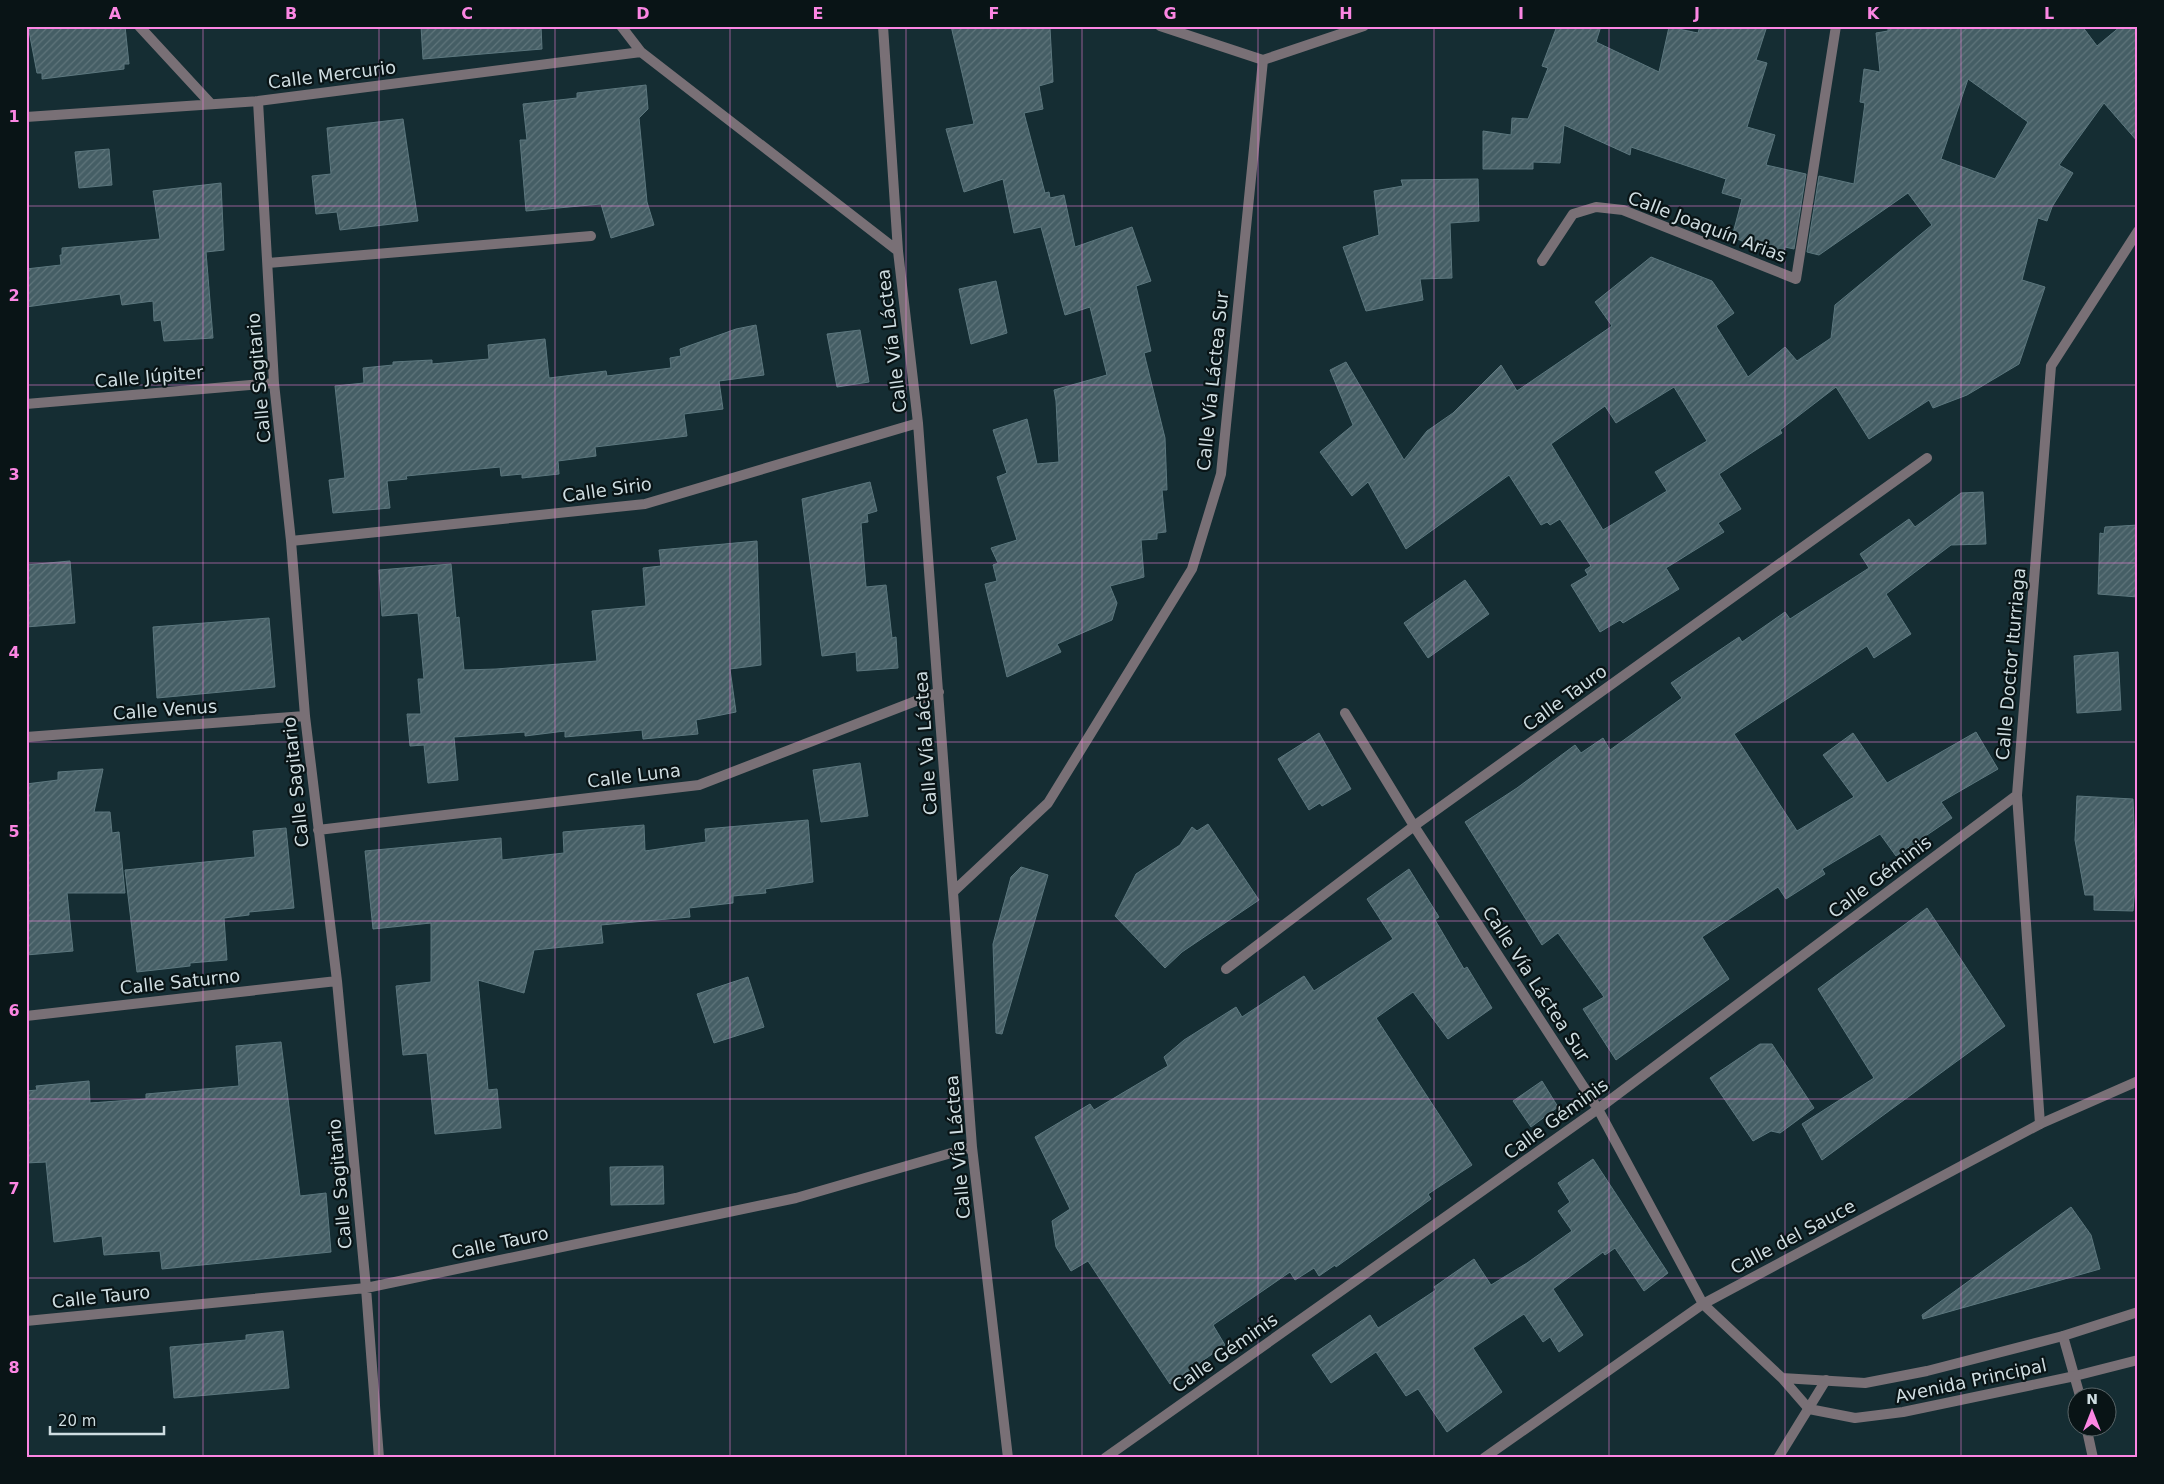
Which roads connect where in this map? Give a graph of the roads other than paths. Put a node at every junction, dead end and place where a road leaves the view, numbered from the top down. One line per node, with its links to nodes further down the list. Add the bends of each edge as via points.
1 (139, 26): 10 (street)
2 (621, 26): 7 (street)
3 (883, 26): 14 (street, Calle Vía Láctea)
4 (1160, 26): 8 (street)
5 (1364, 26): 8 (street)
6 (1836, 26): 15 (street, Calle Joaquín Arias, via 1796,279 1623,210 1596,207 1573,214)
7 (641, 52): 9 (street, Calle Mercurio); 14 (street)
8 (1263, 60): 29 (street, Calle Vía Láctea Sur, via 1221,474 1192,569 1048,803)
9 (258, 101): 10 (street, Calle Mercurio); 16 (street, Calle Sagitario)
10 (211, 104): 11 (street, Calle Mercurio)
11 (26, 117)
12 (2138, 231): 26 (street, Calle Doctor Iturriaga, via 2051,366)
13 (591, 236): 16 (street)
14 (898, 251): 19 (street, Calle Vía Láctea)
15 (1542, 261)
16 (268, 262): 17 (street, Calle Sagitario)
17 (274, 383): 18 (street, Calle Júpiter); 21 (street, Calle Sagitario)
18 (26, 404)
19 (918, 423): 21 (street, Calle Sirio, via 645,504); 22 (street, Calle Vía Láctea)
20 (1927, 458): 27 (street, Calle Tauro)
21 (291, 541): 24 (street, Calle Sagitario)
22 (939, 692): 28 (street, Calle Luna, via 699,785); 29 (street, Calle Vía Láctea)
23 (1345, 713): 27 (street, Calle Vía Láctea Sur)
24 (305, 716): 25 (street, Calle Venus); 28 (street, Calle Sagitario)
25 (26, 737)
26 (2017, 795): 34 (street, Calle Géminis); 35 (street, Calle Doctor Iturriaga)
27 (1414, 826): 30 (street, Calle Tauro); 34 (street, Calle Vía Láctea Sur)
28 (318, 830): 31 (street, Calle Sagitario)
29 (954, 891): 36 (street, Calle Vía Láctea)
30 (1226, 969)
31 (337, 981): 32 (street, Calle Saturno); 37 (street, Calle Sagitario)
32 (26, 1016)
33 (2138, 1081): 35 (street, Calle del Sauce)
34 (1598, 1109): 38 (street, Calle Vía Láctea Sur); 51 (street, Calle Géminis)
35 (2040, 1124): 38 (street, Calle del Sauce)
36 (972, 1147): 37 (street, Calle Tauro, via 796,1198); 50 (street, Calle Vía Láctea)
37 (366, 1288): 40 (street, Calle Tauro); 49 (street, Calle Sagitario)
38 (1703, 1304): 44 (street, Calle Vía Láctea Sur); 52 (street, Calle del Sauce)
39 (2138, 1312): 41 (street, Avenida Principal)
40 (26, 1321)
41 (2063, 1336): 43 (street); 45 (street, Avenida Principal, via 1927,1371 1865,1383)
42 (2138, 1360): 43 (street, Avenida Principal)
43 (2075, 1376): 46 (street); 47 (street, Avenida Principal, via 1903,1412 1855,1418)
44 (1782, 1378): 45 (street, Avenida Principal); 47 (street, Calle Vía Láctea Sur)
45 (1826, 1380): 47 (street)
46 (2078, 1386)
47 (1809, 1409): 53 (street)
48 (2088, 1436): 54 (street)
49 (379, 1458)
50 (1008, 1458)
51 (1105, 1458)
52 (1484, 1458)
53 (1778, 1458)
54 (2093, 1458)

